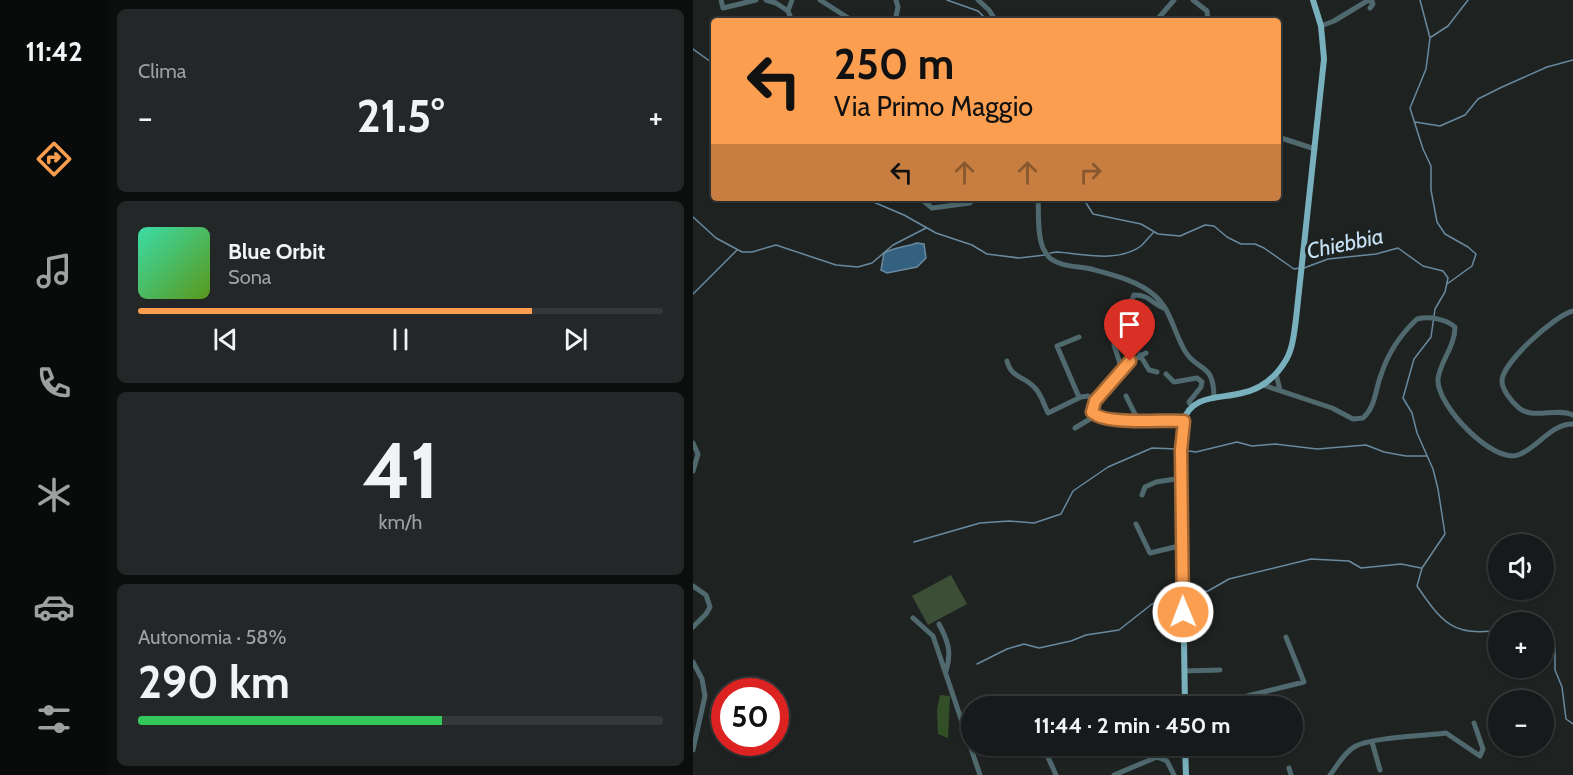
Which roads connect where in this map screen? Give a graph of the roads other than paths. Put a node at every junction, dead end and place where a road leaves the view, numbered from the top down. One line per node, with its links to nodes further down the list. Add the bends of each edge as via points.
1 (721, 0): 2 (street, via 723,8)
2 (756, 0)
3 (766, 0): 11 (street)
4 (792, 0): 13 (street)
5 (820, 0): 15 (street)
6 (896, 0): 16 (street)
7 (978, 0): 17 (street)
8 (1173, 0): 18 (street)
9 (1193, 0): 19 (street, via 1207,11)
10 (1313, 0): 20 (main road)
11 (775, 2): 13 (street)
12 (1370, 8): 20 (street, via 1372,1 1367,1)
13 (788, 11): 14 (street)
14 (791, 18)
15 (848, 18)
16 (896, 18)
17 (994, 18)
18 (1158, 18)
19 (1207, 18)
20 (1321, 26): 22 (main road, via 1324,59)
21 (1281, 138): 22 (street)
22 (1315, 149): 37 (main road, via 1296,319 1287,357)
23 (924, 201): 24 (street, via 932,208)
24 (958, 201)
25 (1038, 201): 27 (street, via 1044,251 1049,258 1136,284 1155,295)
26 (1130, 304): 27 (street, via 1134,295 1143,295)
27 (1164, 308): 42 (street, via 1185,351 1210,372)
28 (1573, 311): 45 (street, via 1543,329 1506,369 1502,380 1519,408 1528,413 1565,411)
29 (1079, 337): 41 (street, via 1057,346)
30 (1114, 345): 34 (street)
31 (1146, 353): 32 (street)
32 (1140, 356): 34 (street); 35 (street, via 1149,370)
33 (1007, 362): 41 (street, via 1012,373 1034,386 1048,413)
34 (1122, 370): 43 (street)
35 (1157, 372)
36 (1166, 374): 44 (street, via 1175,382 1197,378 1202,382 1189,402)
37 (1276, 374): 38 (main road); 39 (street)
38 (1263, 385): 39 (street); 42 (main road, via 1242,394)
39 (1280, 390): 49 (street, via 1353,419 1363,418 1372,407 1380,376 1396,344 1417,319 1428,318 1453,325 1455,331 1438,379 1445,405 1489,449 1514,456 1526,452 1552,431)
40 (1126, 396): 48 (street)
41 (1081, 397): 43 (street)
42 (1214, 398): 44 (main road)
43 (1095, 401): 46 (street)
44 (1192, 407): 47 (main road)
45 (1573, 415)
46 (1095, 416): 48 (street); 50 (street)
47 (1184, 421): 48 (street); 54 (main road)
48 (1139, 422)
49 (1572, 424): 51 (street)
50 (1075, 428)
51 (1573, 432)
52 (693, 443): 53 (street, via 698,454)
53 (693, 471)
54 (1182, 478): 55 (street, via 1156,482 1145,487); 57 (main road)
55 (1142, 495)
56 (1137, 524): 57 (street, via 1150,553)
57 (1183, 545): 65 (main road)
58 (693, 586): 61 (street, via 706,595 710,607)
59 (913, 618): 66 (street, via 933,636)
60 (939, 624): 66 (street, via 950,645)
61 (693, 627)
62 (1286, 637): 68 (street, via 1304,682)
63 (693, 662): 71 (street, via 705,696)
64 (1220, 670): 65 (street)
65 (1185, 671): 67 (main road)
66 (946, 672): 76 (street)
67 (1185, 696)
68 (1247, 696)
69 (1474, 723): 70 (street, via 1483,749 1480,756 1446,733)
70 (1372, 742): 75 (street); 82 (street, via 1348,752)
71 (693, 750)
72 (1047, 756): 77 (street)
73 (1185, 756): 80 (main road)
74 (1289, 768): 81 (street)
75 (1380, 770)
76 (980, 775)
77 (1056, 775)
78 (1114, 775): 79 (street, via 1157,757 1167,761)
79 (1174, 775)
80 (1186, 775)
81 (1291, 775)
82 (1330, 775)

